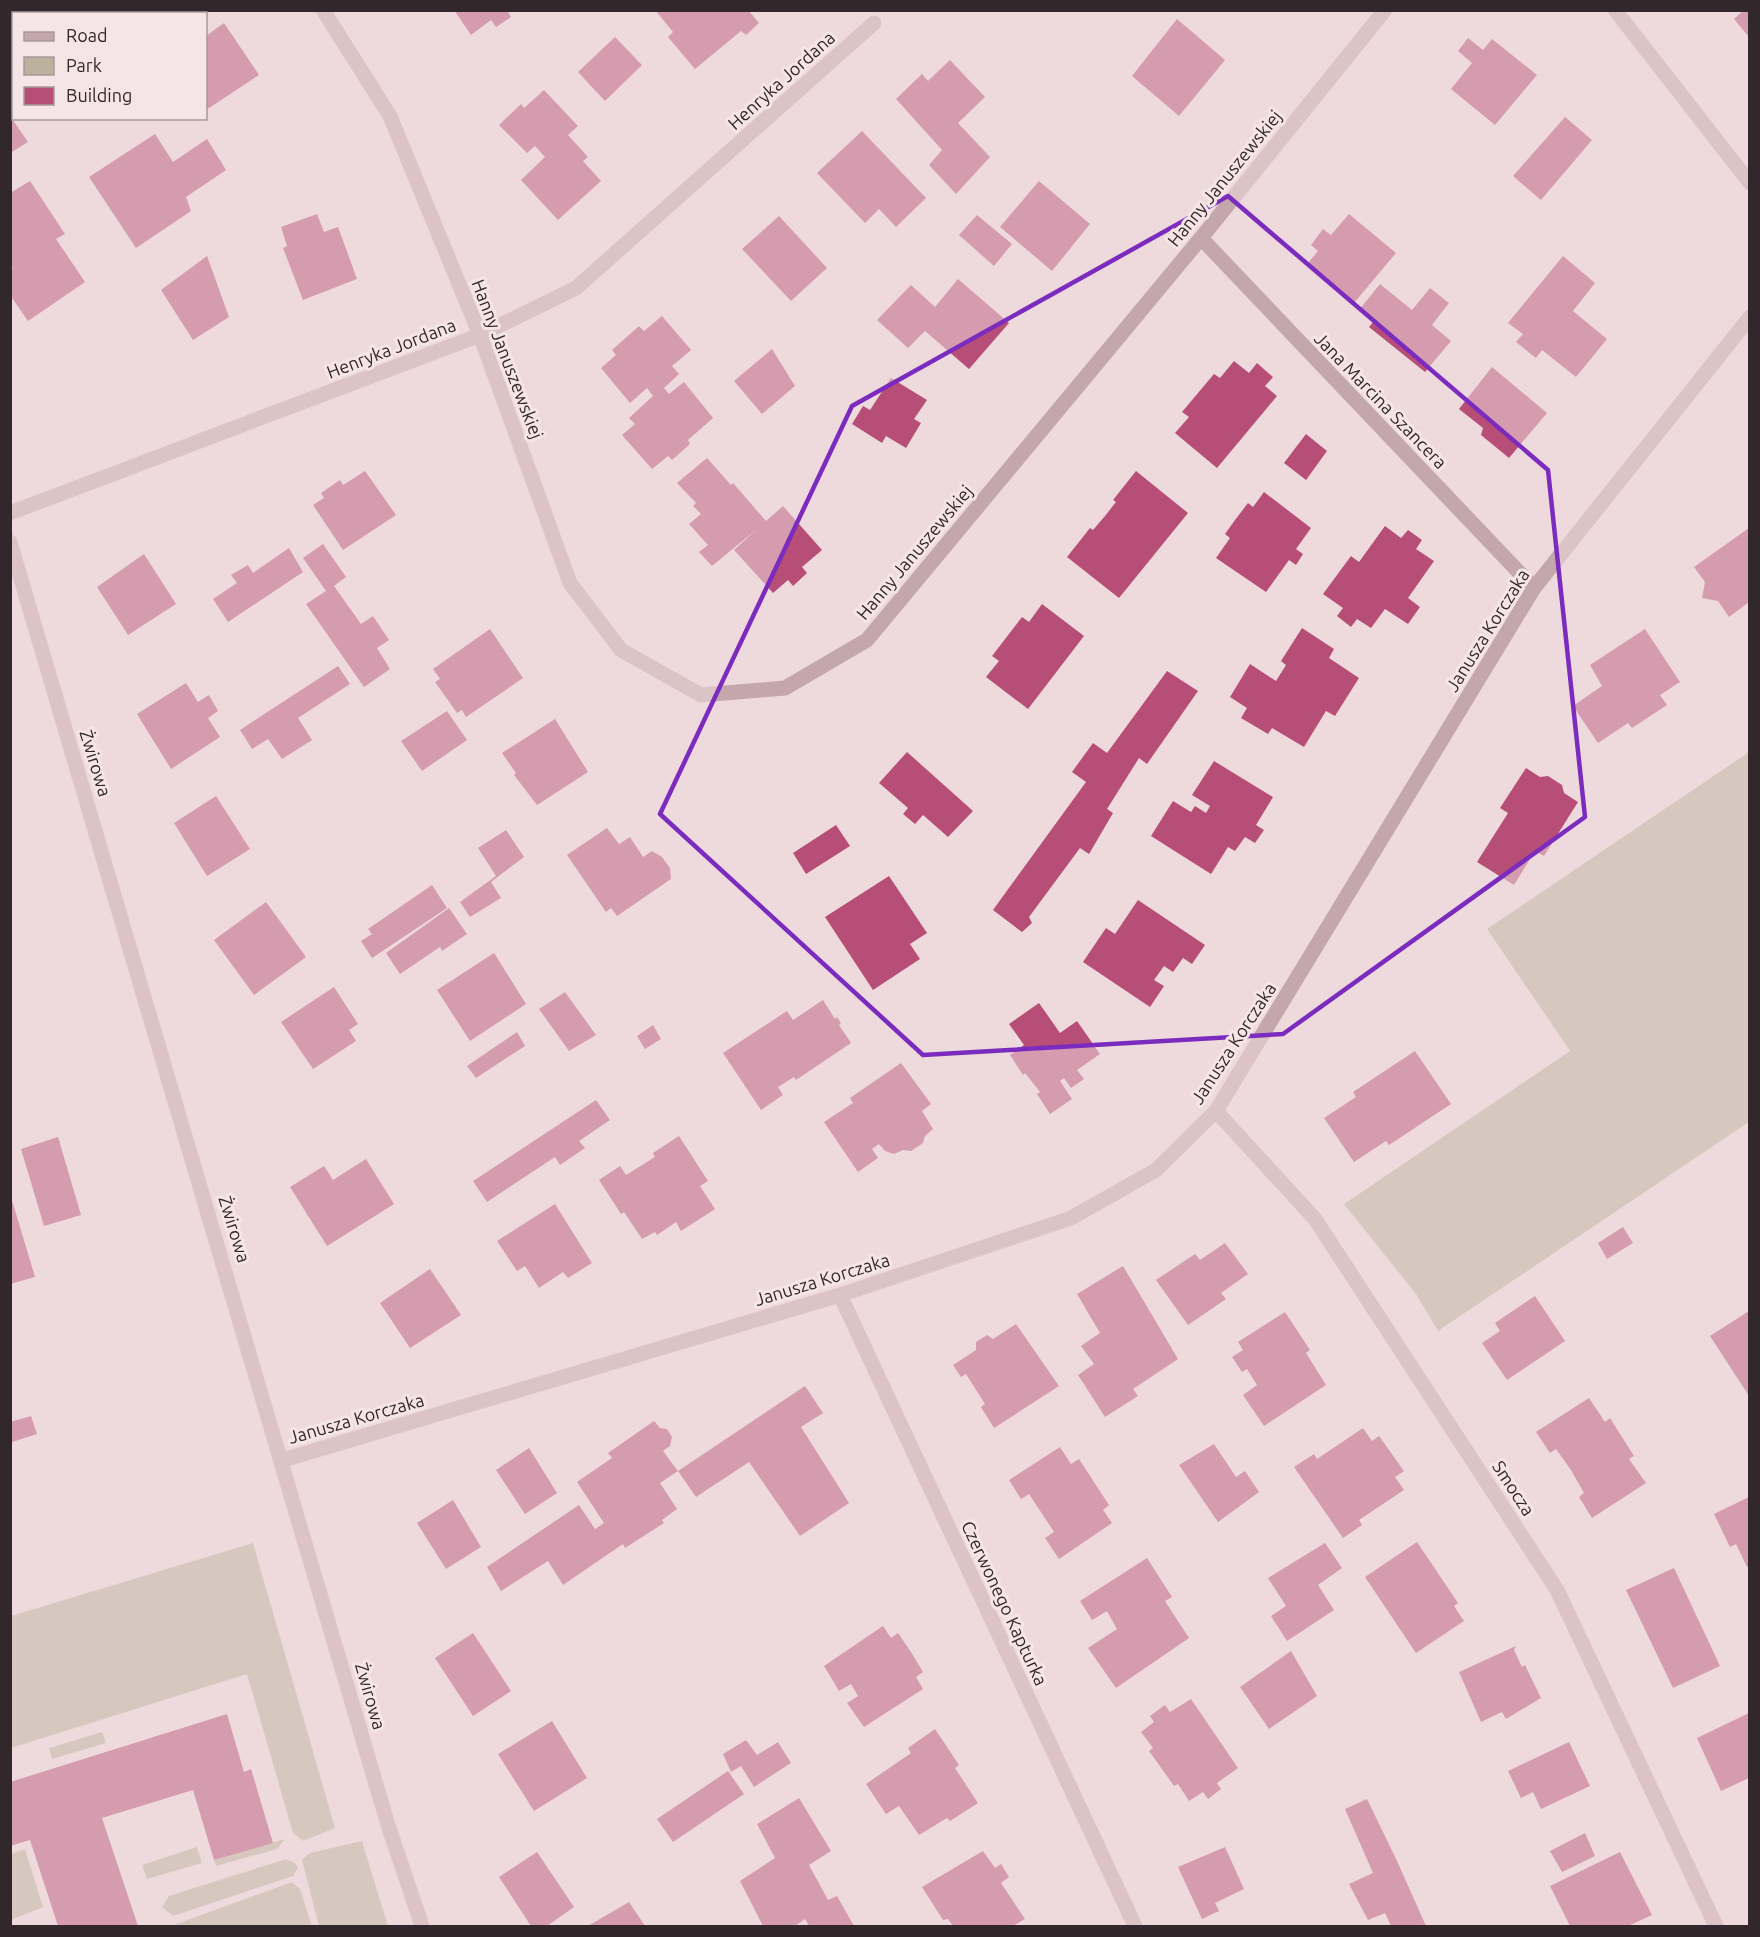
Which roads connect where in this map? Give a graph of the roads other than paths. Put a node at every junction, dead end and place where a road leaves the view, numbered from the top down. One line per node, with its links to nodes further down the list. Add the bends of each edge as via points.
1 (323, 10): 8 (street, Hanny Januszewskiej, via 390,116)
2 (1385, 10): 6 (street, Hanny Januszewskiej)
3 (1615, 10): 5 (street)
4 (874, 23): 8 (street, Henryka Jordana, via 576,288)
5 (1749, 183)
6 (1201, 238): 8 (street, Hanny Januszewskiej, via 867,640 785,688 701,694 621,650 570,583); 12 (street, Jana Marcina Szancera)
7 (1749, 317): 12 (street, Janusza Korczaka)
8 (480, 335): 9 (street, Henryka Jordana)
9 (10, 513)
10 (10, 542): 11 (street, Żwirowa)
11 (13, 563): 15 (street, Żwirowa)
12 (1534, 588): 13 (street, Janusza Korczaka)
13 (1216, 1111): 14 (street, Janusza Korczaka, via 1156,1170 1071,1218); 18 (street, Smocza, via 1315,1219 1557,1590)
14 (840, 1295): 15 (street, Janusza Korczaka); 17 (street, Czerwonego Kapturka)
15 (283, 1460): 16 (street, Żwirowa, via 388,1825)
16 (422, 1926)
17 (1135, 1926)
18 (1716, 1926)

